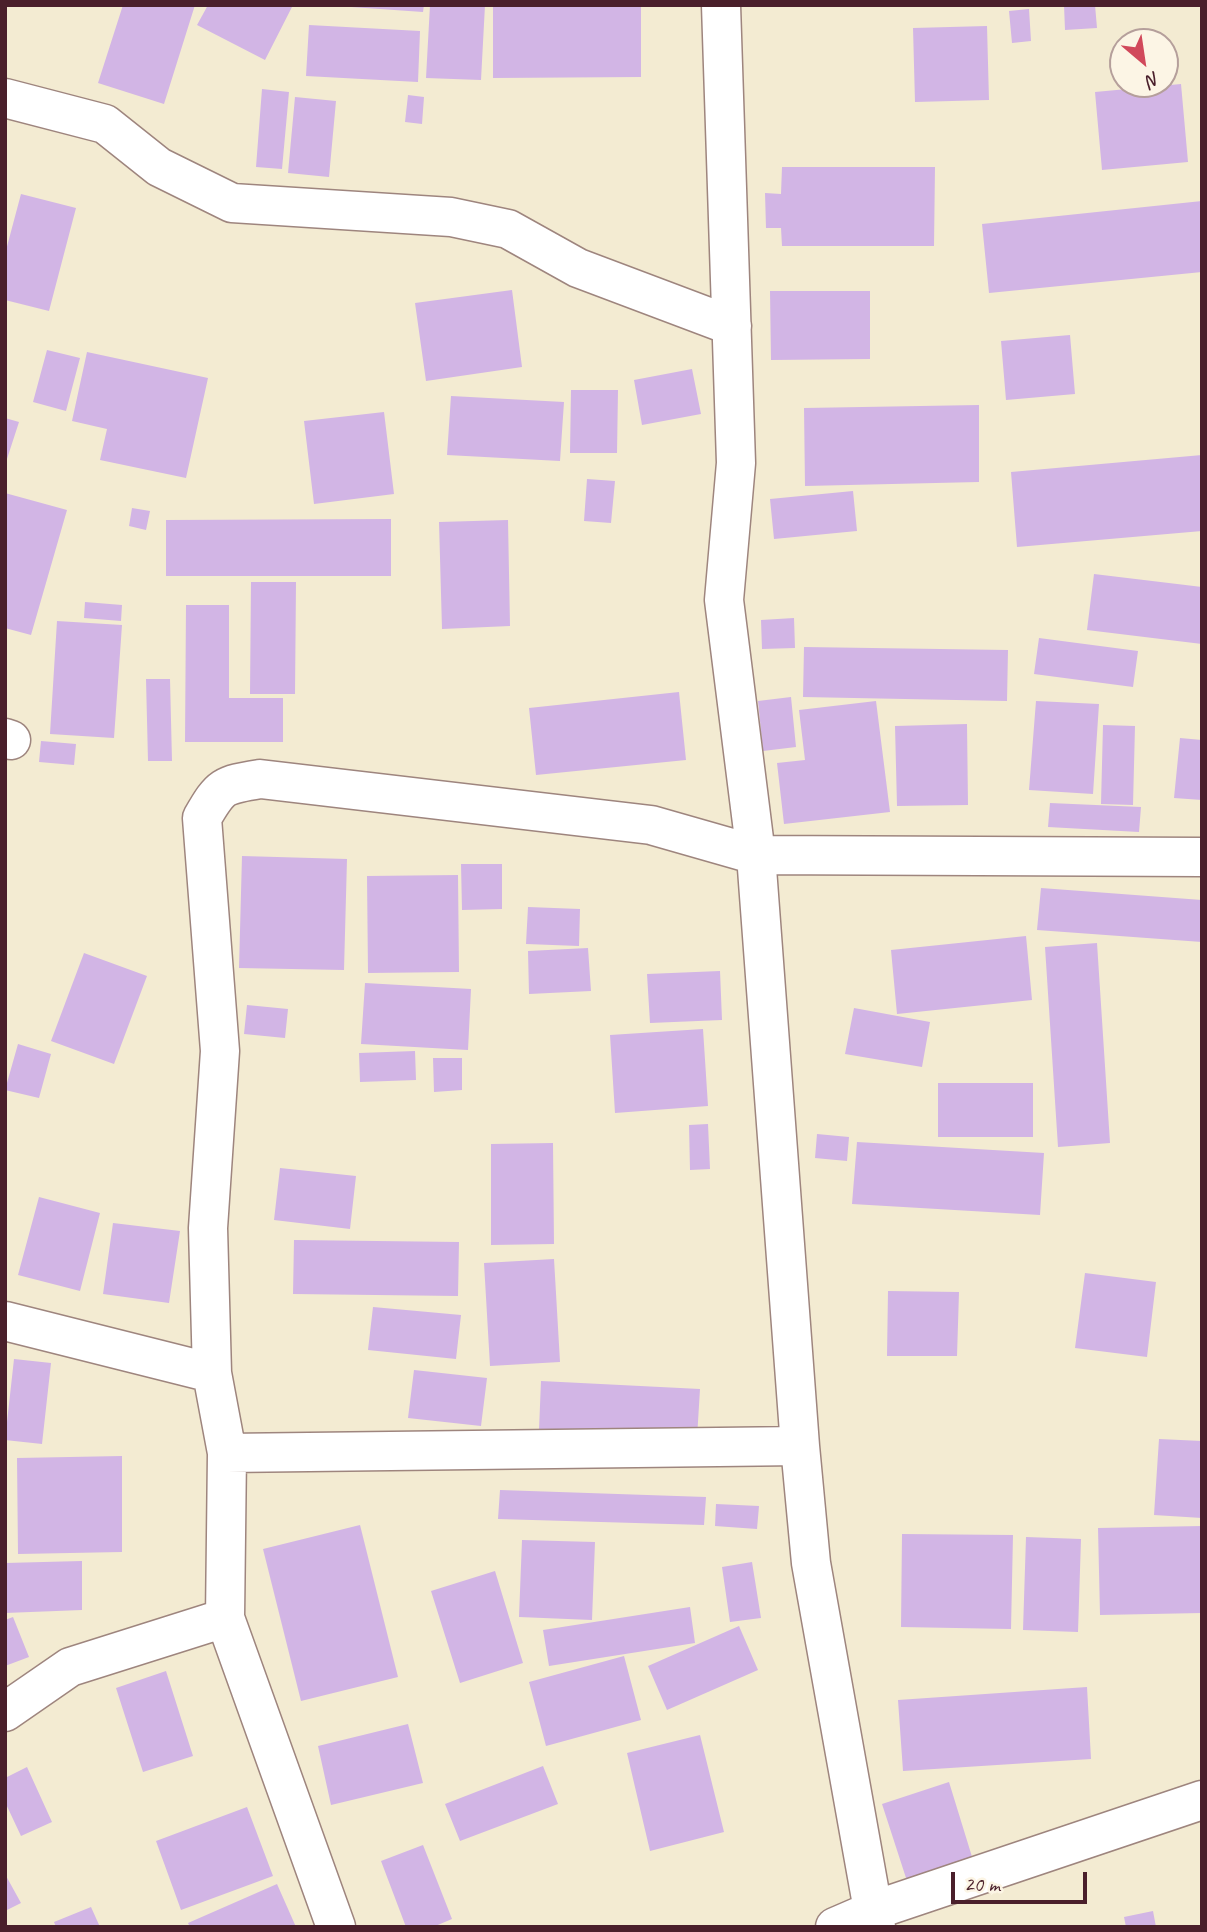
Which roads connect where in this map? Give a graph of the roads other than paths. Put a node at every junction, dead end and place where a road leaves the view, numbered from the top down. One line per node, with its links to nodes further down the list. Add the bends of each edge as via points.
1 (721, 5): 3 (street)
2 (5, 98): 3 (street, via 105,124 159,167 232,203 451,217 508,229 578,268)
3 (732, 326): 4 (street, via 736,463 724,600)
4 (756, 855): 5 (street); 7 (street, via 651,825 260,779 217,792 202,818 220,1051 208,1228); 8 (street)
5 (1202, 858)
6 (5, 1321): 7 (street)
7 (212, 1373): 9 (street)
8 (800, 1446): 9 (street); 13 (street, via 811,1563)
9 (227, 1453): 10 (street)
10 (225, 1618): 11 (street, via 70,1668); 14 (street)
11 (5, 1712)
12 (1202, 1800): 13 (street)
13 (874, 1919): 15 (street)
14 (336, 1927)
15 (835, 1927)

